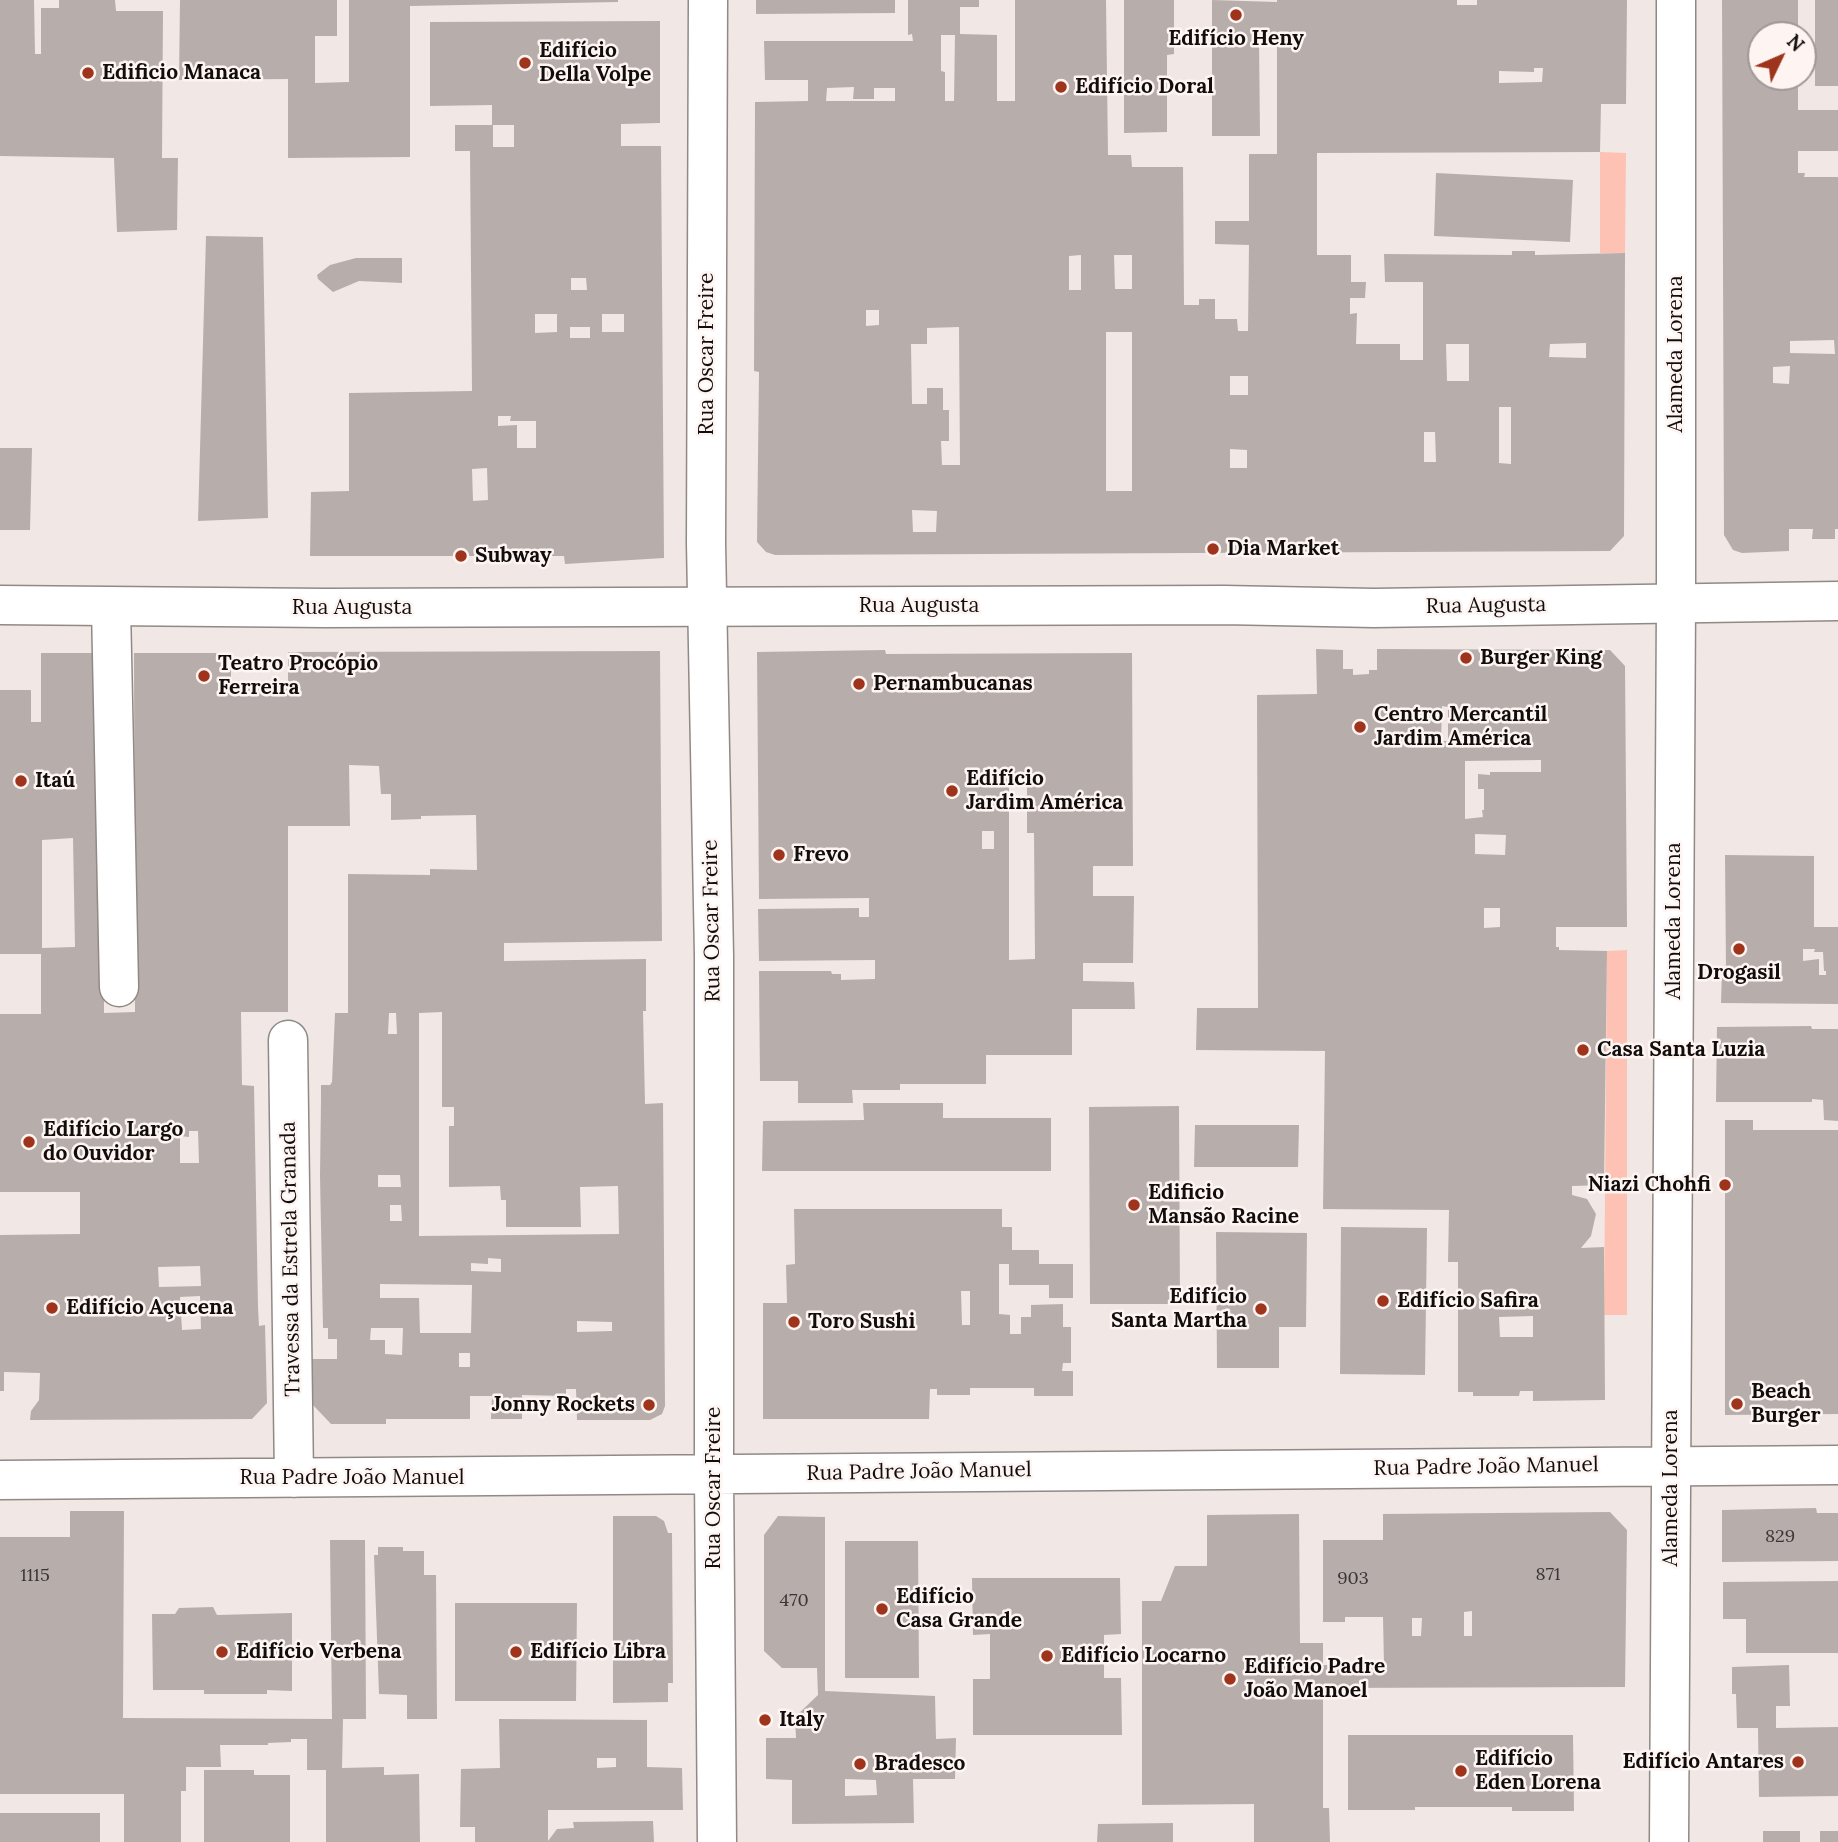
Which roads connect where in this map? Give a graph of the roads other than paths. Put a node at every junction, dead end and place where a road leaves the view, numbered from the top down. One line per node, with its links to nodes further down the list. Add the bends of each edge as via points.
1 (708, 0): 7 (street, Rua Oscar Freire)
2 (1676, 0): 4 (street, Alameda Lorena)
3 (1838, 601): 4 (street, Rua Augusta)
4 (1676, 603): 7 (street, Rua Augusta, via 1374,608); 10 (street, Alameda Lorena)
5 (0, 605): 6 (street, Rua Augusta)
6 (111, 607): 7 (street, Rua Augusta); 8 (street)
7 (707, 607): 12 (street, Rua Oscar Freire, via 714,956)
8 (119, 987)
9 (288, 1040): 13 (street, Travessa da Estrela Granada)
10 (1671, 1465): 11 (street, Rua Padre João Manuel); 12 (street, Rua Padre João Manuel); 16 (street, Alameda Lorena)
11 (1838, 1465)
12 (714, 1476): 13 (street, Rua Padre João Manuel); 15 (street, Rua Oscar Freire)
13 (294, 1478): 14 (street, Rua Padre João Manuel)
14 (0, 1480)
15 (718, 1842)
16 (1669, 1842)

